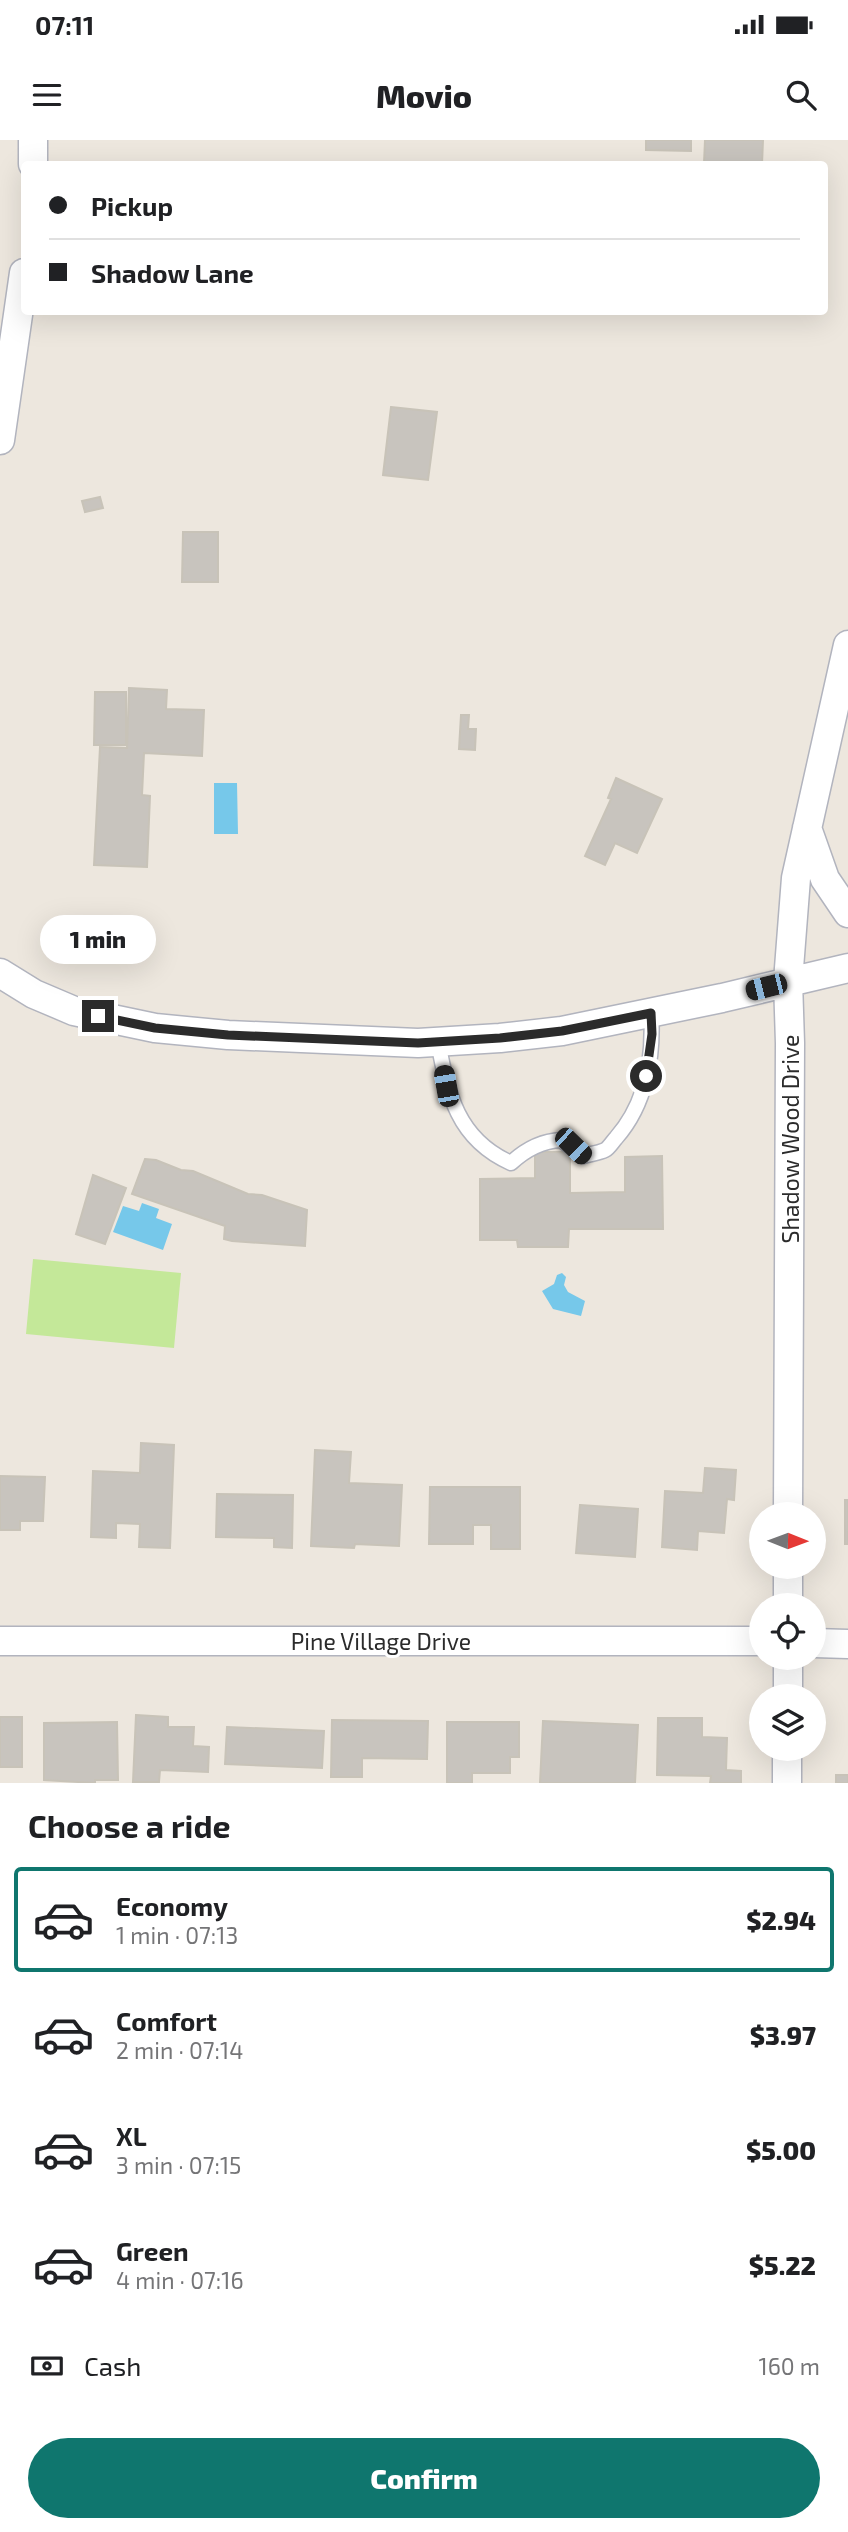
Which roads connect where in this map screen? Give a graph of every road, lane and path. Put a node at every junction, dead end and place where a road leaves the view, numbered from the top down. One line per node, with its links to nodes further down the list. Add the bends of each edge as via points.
1 (33, 140): 2 (street)
2 (33, 161)
3 (21, 294): 4 (street)
4 (0, 440)
5 (848, 645): 6 (street, Shadow Wood Drive)
6 (807, 827): 7 (street, via 825,879); 10 (street, Shadow Wood Drive, via 796,878)
7 (848, 913)
8 (848, 968): 10 (street)
9 (0, 973): 12 (street, via 75,1011 155,1028 358,1042)
10 (788, 981): 11 (street); 13 (street, Shadow Wood Drive)
11 (651, 1013): 12 (street, via 562,1031); 12 (lane, via 650,1060 637,1104 606,1150 583,1156 561,1140 545,1140 511,1163 475,1139 458,1116 446,1086)
12 (438, 1042)
13 (788, 1502)
14 (0, 1641): 15 (street, Pine Village Drive)
15 (749, 1641)
16 (826, 1643): 17 (street)
17 (848, 1644)
18 (787, 1761): 19 (street)
19 (787, 1783)

